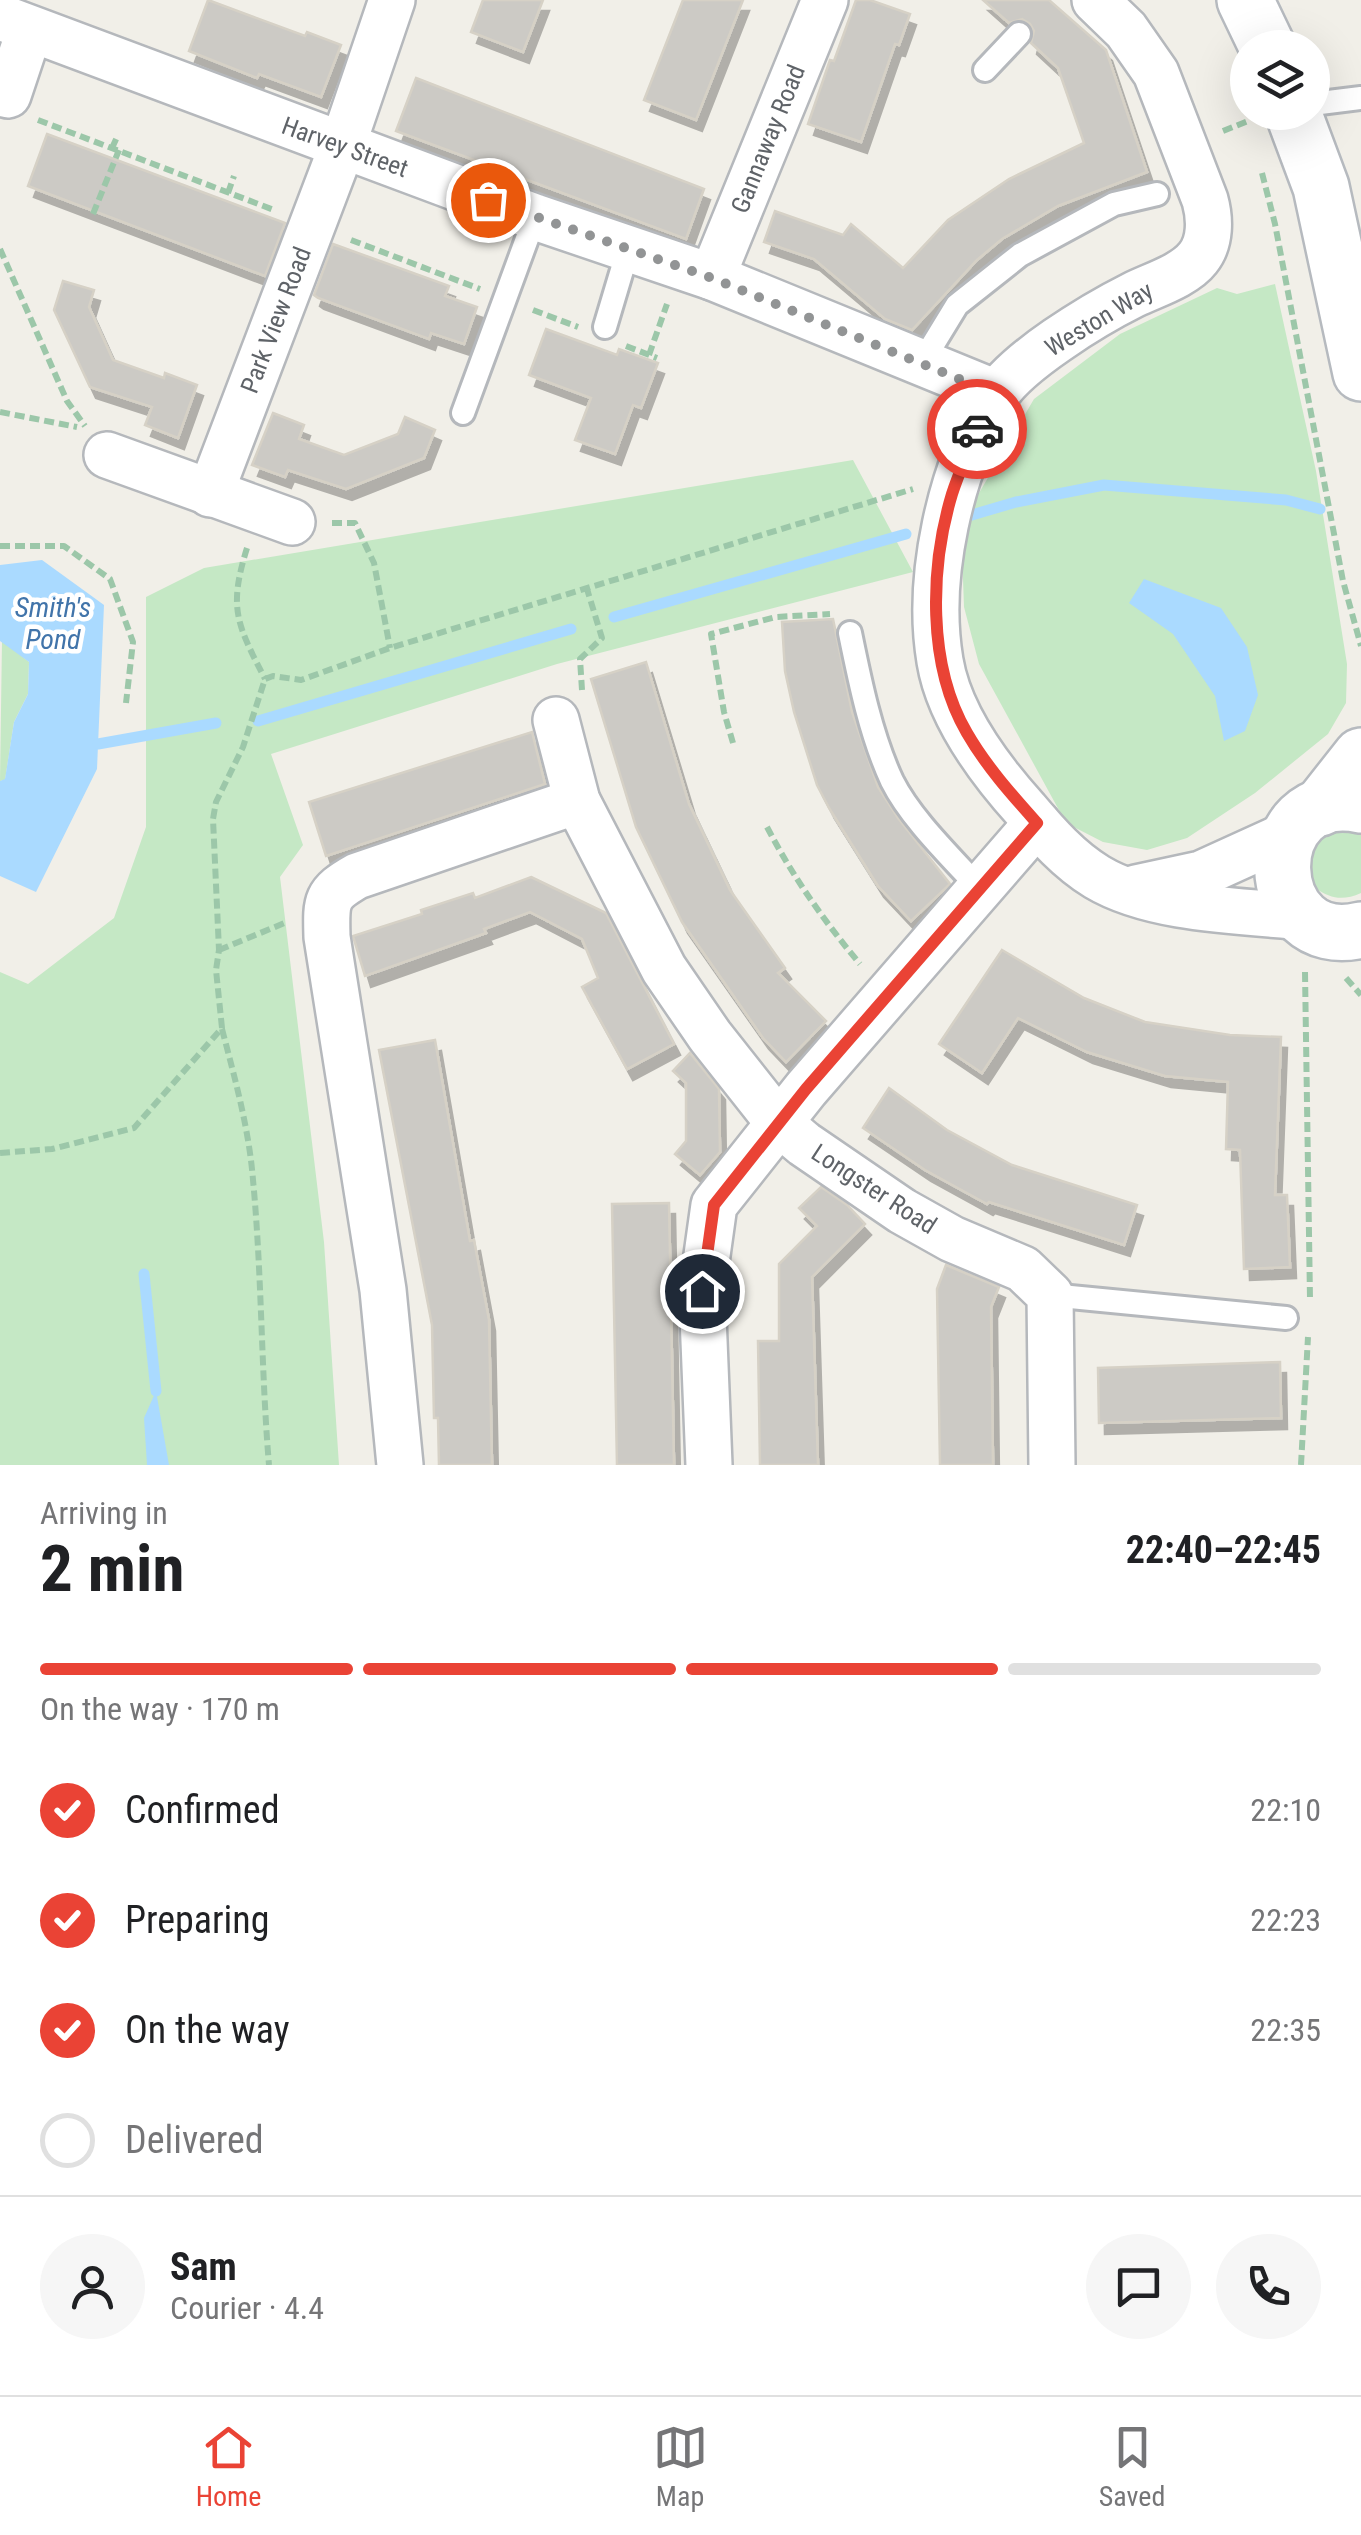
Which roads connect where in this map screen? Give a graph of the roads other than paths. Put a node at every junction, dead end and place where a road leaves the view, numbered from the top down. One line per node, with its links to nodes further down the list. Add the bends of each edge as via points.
1 (392, 0): 13 (street, Park View Road)
2 (825, 0): 17 (street, Gannaway Road)
3 (1095, 0): 21 (street, Weston Way, via 1156,72 1206,200 1206,247 1181,271 1110,306 1047,348)
4 (1245, 0): 6 (street)
5 (15, 23): 9 (street, Harvey Street); 13 (street, Harvey Street)
6 (1259, 30)
7 (1019, 34): 8 (lane)
8 (985, 70)
9 (8, 95)
10 (1360, 95): 11 (lane)
11 (1330, 101)
12 (1274, 130): 20 (street, via 1321,187)
13 (342, 146): 15 (street, Harvey Street); 24 (street, Park View Road)
14 (1157, 194): 19 (lane, via 1114,204 1020,255 958,305)
15 (535, 217): 16 (street, Harvey Street); 22 (lane)
16 (628, 250): 17 (street, Harvey Street); 18 (lane)
17 (712, 278): 19 (street, Harvey Street)
18 (604, 327)
19 (922, 364): 21 (street, Harvey Street)
20 (1361, 373)
21 (996, 394): 31 (street, Weston Way, via 952,494 936,603 940,663 965,730)
22 (463, 413)
23 (107, 455): 24 (street)
24 (210, 494): 25 (street)
25 (275, 517)
26 (850, 633): 32 (lane, via 893,783)
27 (556, 720): 29 (street, Longster Road)
28 (1361, 756): 30 (street)
29 (577, 800): 35 (street, Longster Road, via 664,969); 38 (street, via 357,876 334,889 326,906 383,1290)
30 (1324, 816): 33 (street, via 1202,874); 34 (street, via 1282,851 1280,869 1292,904)
31 (1037, 823): 32 (street); 33 (street, Weston Way, via 1066,854)
32 (980, 889): 35 (street)
33 (1124, 890): 34 (street, Weston Way)
34 (1334, 940)
35 (778, 1122): 36 (street, Longster Road, via 902,1211 1023,1269); 39 (street, via 714,1205 702,1291)
36 (1050, 1295): 37 (lane); 40 (street)
37 (1298, 1317)
38 (400, 1465)
39 (709, 1465)
40 (1052, 1465)

